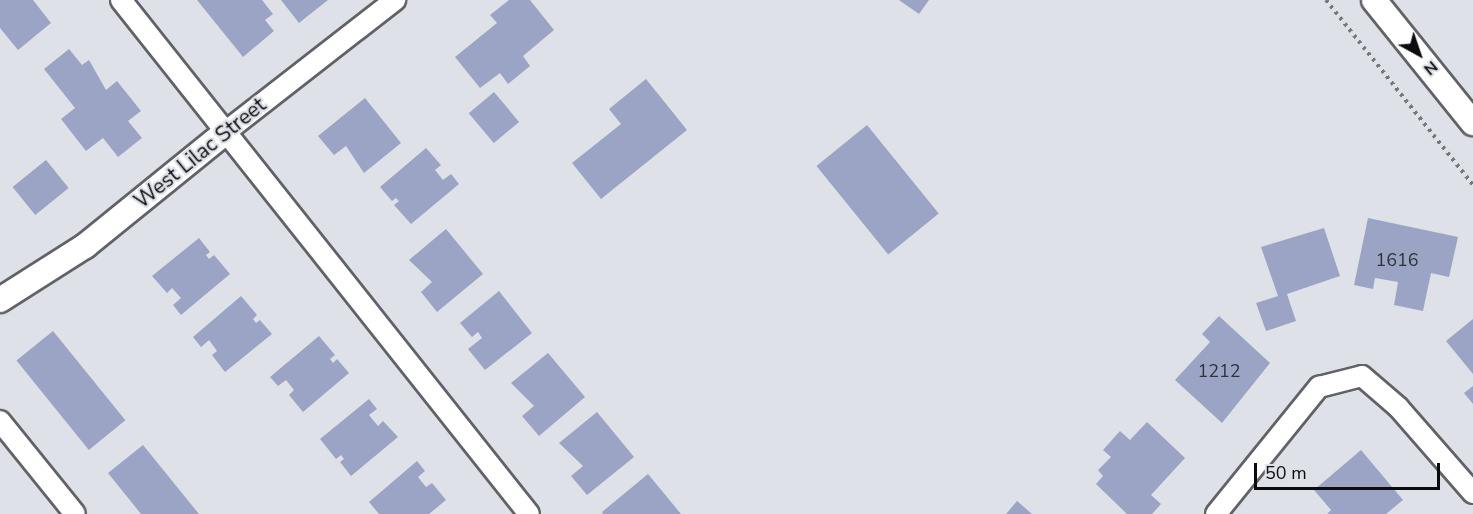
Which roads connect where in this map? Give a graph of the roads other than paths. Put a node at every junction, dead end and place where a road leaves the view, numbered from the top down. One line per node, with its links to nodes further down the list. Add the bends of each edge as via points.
1 (121, 0): 5 (street)
2 (395, 0): 5 (street, West Lilac Street)
3 (1374, 0): 4 (street)
4 (1473, 123)
5 (228, 130): 6 (street, West Lilac Street, via 85,246); 10 (street, via 313,245)
6 (0, 300)
7 (0, 421): 9 (street)
8 (1473, 493): 11 (street, via 1398,407 1362,376 1318,387)
9 (75, 514)
10 (529, 514)
11 (1216, 514)

